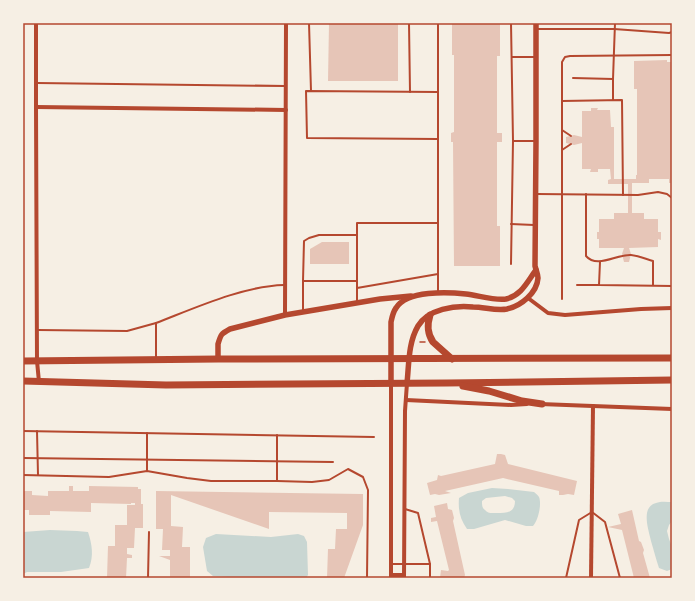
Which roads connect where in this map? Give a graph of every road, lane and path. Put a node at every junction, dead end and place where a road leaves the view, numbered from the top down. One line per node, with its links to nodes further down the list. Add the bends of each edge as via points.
1 (36, 23): 17 (street)
2 (286, 23): 18 (street)
3 (309, 23): 19 (lane)
4 (409, 23): 20 (lane)
5 (438, 23): 21 (lane)
6 (511, 23): 13 (lane)
7 (615, 23): 9 (lane)
8 (536, 26): 9 (lane); 14 (street)
9 (614, 29): 10 (lane); 11 (lane)
10 (671, 33)
11 (613, 55): 12 (lane); 16 (lane); 23 (lane, via 565,58 562,62)
12 (672, 55)
13 (512, 57): 14 (lane); 29 (lane)
14 (536, 57): 30 (street)
15 (573, 78): 16 (lane)
16 (613, 79): 22 (lane)
17 (36, 83): 18 (lane); 24 (street)
18 (286, 86): 25 (street)
19 (311, 91): 20 (lane); 28 (lane, via 306,91 307,138)
20 (410, 92): 21 (lane)
21 (438, 92): 28 (lane)
22 (613, 100): 23 (lane); 36 (lane, via 622,100)
23 (562, 101): 26 (lane)
24 (36, 107): 25 (street); 64 (street)
25 (286, 110): 48 (street)
26 (562, 130): 27 (lane); 32 (lane)
27 (571, 136)
28 (438, 140): 38 (lane)
29 (513, 141): 30 (lane); 39 (lane)
30 (536, 141): 33 (street)
31 (571, 144): 32 (lane)
32 (562, 150): 34 (lane)
33 (536, 194): 34 (lane); 40 (street)
34 (562, 194): 35 (lane); 57 (lane)
35 (586, 194): 36 (lane); 42 (lane, via 586,256 589,260)
36 (623, 195): 37 (lane, via 658,192)
37 (672, 198)
38 (438, 224): 41 (lane, via 357,223); 45 (lane)
39 (511, 224): 40 (lane); 43 (lane)
40 (536, 225): 44 (street)
41 (356, 235): 46 (lane, via 319,235 304,241); 47 (lane)
42 (600, 262): 50 (lane); 51 (lane, via 621,256 653,261)
43 (511, 264)
44 (536, 270): 54 (street, via 518,293 504,299); 56 (street, via 538,278)
45 (438, 274): 53 (lane); 54 (lane)
46 (303, 281): 47 (lane); 60 (lane)
47 (357, 281): 53 (lane)
48 (285, 285): 62 (street); 63 (lane, via 272,285 231,295)
49 (577, 285): 50 (lane)
50 (599, 285): 51 (lane)
51 (653, 285): 52 (lane)
52 (672, 286)
53 (357, 288): 58 (lane)
54 (438, 293): 55 (street)
55 (419, 295): 58 (street); 67 (street, via 411,297 396,308 391,329)
56 (528, 298): 59 (street, via 548,313 565,315); 61 (street, via 507,309 460,306)
57 (562, 299)
58 (357, 303): 60 (street)
59 (672, 308)
60 (303, 312): 62 (street)
61 (430, 315): 68 (street, via 418,326 412,342); 69 (main road, via 430,339)
62 (285, 316): 66 (street, via 222,333 218,344)
63 (156, 323): 64 (lane, via 127,331); 70 (lane)
64 (37, 330): 72 (street)
65 (672, 358): 69 (main road)
66 (218, 359): 67 (main road); 70 (main road)
67 (391, 359): 68 (main road); 76 (street)
68 (410, 359): 69 (main road); 77 (street)
69 (452, 359)
70 (156, 360): 72 (main road)
71 (23, 361): 72 (main road)
72 (37, 361): 75 (street)
73 (672, 380): 78 (main road)
74 (23, 381): 75 (main road)
75 (39, 382): 76 (main road, via 166,385)
76 (392, 383): 77 (main road); 100 (street)
77 (407, 383): 78 (main road); 79 (street)
78 (447, 383): 80 (main road)
79 (406, 400): 80 (street); 97 (street)
80 (542, 404): 81 (street)
81 (593, 406): 82 (street); 98 (street)
82 (672, 409)
83 (23, 431): 84 (lane)
84 (37, 431): 85 (lane); 89 (lane)
85 (147, 433): 86 (lane); 90 (lane)
86 (277, 435): 87 (lane); 91 (lane)
87 (374, 437)
88 (23, 458): 89 (lane)
89 (37, 459): 90 (lane); 95 (lane)
90 (148, 460): 91 (lane); 93 (lane)
91 (277, 461): 92 (lane); 96 (lane)
92 (333, 462)
93 (147, 471): 95 (lane, via 109,477); 96 (lane, via 211,481)
94 (23, 475): 95 (lane)
95 (38, 475)
96 (277, 481): 106 (lane, via 329,480 348,469 363,477 368,490)
97 (404, 509): 101 (street); 102 (lane, via 418,512)
98 (592, 512): 108 (lane, via 579,520); 109 (street); 110 (lane, via 605,522)
99 (149, 532): 105 (lane)
100 (391, 564): 101 (lane); 103 (street)
101 (404, 564): 102 (lane); 104 (street)
102 (430, 564): 107 (lane)
103 (391, 577): 104 (street)
104 (404, 577)
105 (148, 578)
106 (367, 578)
107 (430, 578)
108 (566, 578)
109 (591, 578)
110 (620, 578)

